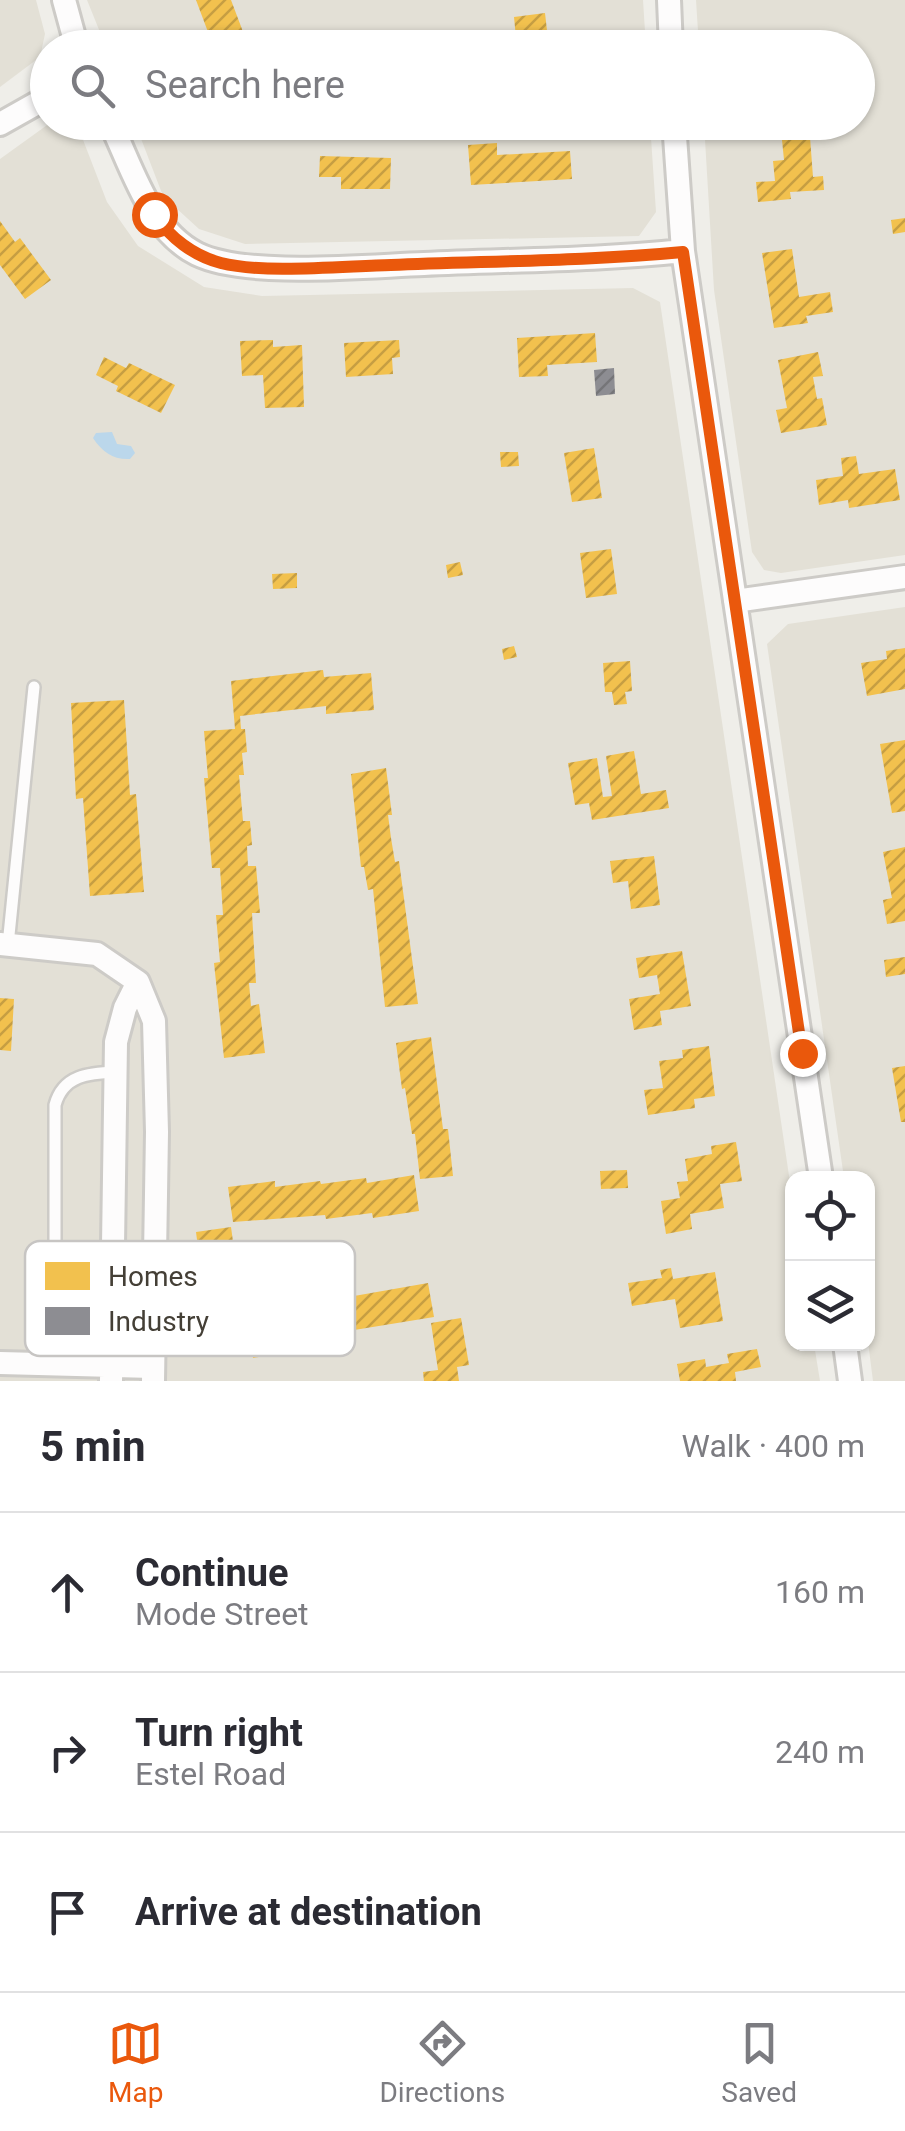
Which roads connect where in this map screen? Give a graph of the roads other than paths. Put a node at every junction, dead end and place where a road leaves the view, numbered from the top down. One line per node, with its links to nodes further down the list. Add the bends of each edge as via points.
1 (64, 0): 3 (street)
2 (669, 0): 4 (street)
3 (72, 30)
4 (670, 30)
5 (30, 107): 6 (street)
6 (0, 124)
7 (119, 140): 9 (street, via 159,221 196,253 223,263 344,266)
8 (675, 140): 9 (street)
9 (683, 252): 11 (street)
10 (905, 577): 11 (street)
11 (735, 601): 16 (street)
12 (34, 687): 13 (lane)
13 (4, 944): 14 (street, via 97,954)
14 (138, 982): 15 (street, via 120,1025); 19 (street, via 154,1022)
15 (116, 1072): 17 (lane, via 74,1078 59,1090); 18 (street)
16 (819, 1171)
17 (55, 1241)
18 (113, 1241)
19 (155, 1241)
20 (846, 1351): 26 (street)
21 (55, 1356): 23 (lane)
22 (0, 1364): 23 (street)
23 (55, 1364): 24 (street)
24 (111, 1373): 25 (street)
25 (153, 1374)
26 (850, 1381)

